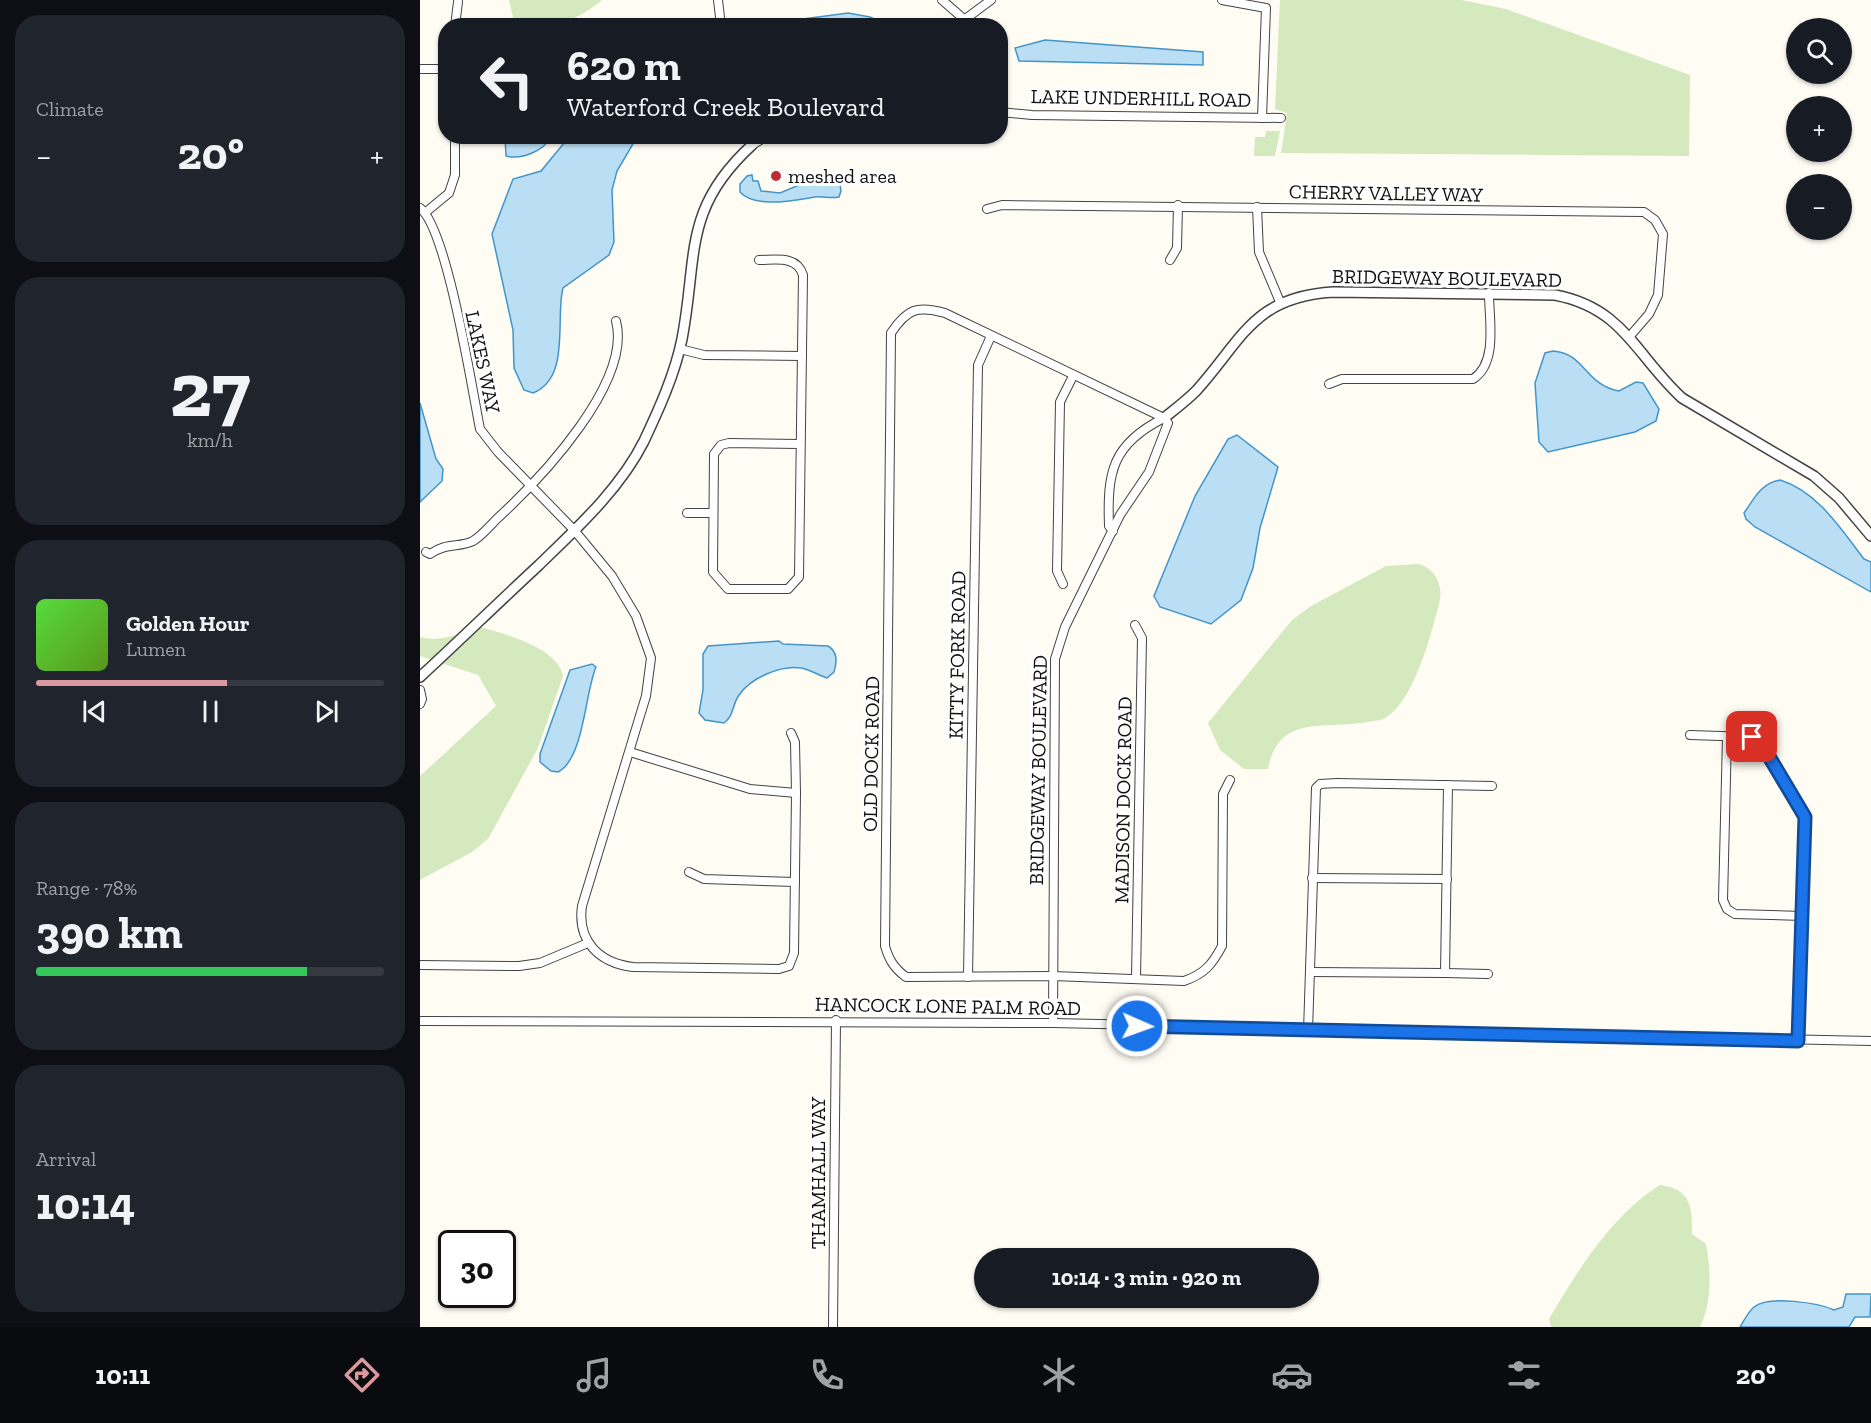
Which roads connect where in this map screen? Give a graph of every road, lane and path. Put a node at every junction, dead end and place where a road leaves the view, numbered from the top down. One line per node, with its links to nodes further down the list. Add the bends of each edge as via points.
1 (718, 0): 7 (street)
2 (942, 0): 8 (street)
3 (991, 0): 9 (street)
4 (1222, 0): 13 (street, via 1266,8)
5 (458, 2): 6 (street)
6 (456, 18)
7 (721, 18)
8 (958, 18)
9 (969, 18)
10 (420, 69): 11 (street)
11 (438, 69)
12 (1008, 113): 13 (street, LAKE UNDERHILL ROAD)
13 (1262, 118): 14 (street, LAKE UNDERHILL ROAD)
14 (1281, 118)
15 (454, 144): 20 (street, via 454,175 449,193)
16 (748, 144): 28 (street, via 701,214 693,244)
17 (1178, 206): 18 (street, CHERRY VALLEY WAY); 19 (street, CHERRY VALLEY WAY, via 1002,205); 22 (street, via 1177,248)
18 (1257, 207): 24 (street, via 1259,252); 27 (street, CHERRY VALLEY WAY, via 1644,212 1655,220 1663,234 1658,295 1649,314)
19 (987, 209)
20 (423, 210): 34 (street, LAKES WAY, via 443,255 480,429)
21 (759, 260): 29 (street, via 791,261 802,270)
22 (1170, 260)
23 (1489, 293): 24 (street, BRIDGEWAY BOULEVARD, via 1333,292); 27 (street, BRIDGEWAY BOULEVARD, via 1569,298 1601,311); 31 (street, via 1489,358 1480,375 1473,379 1342,379)
24 (1280, 302): 32 (street, BRIDGEWAY BOULEVARD, via 1251,324 1195,392)
25 (616, 321): 34 (street, via 619,341 597,397 566,448)
26 (991, 336): 30 (street, OLD DOCK ROAD); 65 (street, KITTY FORK ROAD, via 978,365); 65 (street, OLD DOCK ROAD, via 927,308 914,310 891,333 885,946 895,969 906,976)
27 (1630, 336): 39 (street, BRIDGEWAY BOULEVARD, via 1682,398 1821,482)
28 (680, 349): 29 (street, via 704,355); 37 (street, via 661,405 642,444 614,485)
29 (802, 356): 33 (street)
30 (1073, 376): 32 (street, OLD DOCK ROAD); 41 (street, via 1060,402 1057,571)
31 (1329, 384)
32 (1164, 418): 38 (street, BRIDGEWAY BOULEVARD, via 1168,423 1154,461); 38 (street, BRIDGEWAY BOULEVARD, via 1134,436 1118,456 1110,474 1108,496 1109,526)
33 (800, 444): 36 (street, via 721,446 714,454); 36 (street, via 799,577 788,589 728,589 712,572)
34 (532, 486): 37 (street, LAKES WAY); 40 (street, via 473,541)
35 (687, 513): 36 (street)
36 (712, 513)
37 (574, 530): 43 (street); 49 (street, LAKES WAY, via 612,576 636,616 651,658 646,696)
38 (1113, 531): 64 (street, BRIDGEWAY BOULEVARD, via 1065,627 1054,658)
39 (1871, 536)
40 (426, 552)
41 (1063, 584)
42 (1135, 626): 66 (street, MADISON DOCK ROAD, via 1142,638)
43 (420, 677)
44 (420, 690): 45 (street)
45 (420, 704)
46 (791, 733): 53 (street, via 795,742)
47 (1690, 735): 48 (street)
48 (1727, 737): 58 (street, via 1752,737 1761,743 1805,817); 58 (street, via 1723,900 1735,914)
49 (630, 752): 53 (street, via 750,789); 59 (street, LAKES WAY, via 582,906 580,920)
50 (1230, 780): 66 (street, OLD DOCK ROAD, via 1223,794 1222,946 1202,974 1184,981)
51 (1448, 785): 52 (street); 55 (street, via 1320,784 1314,795); 56 (street)
52 (1492, 786)
53 (796, 794): 57 (street)
54 (689, 872): 57 (street, via 704,879)
55 (1312, 878): 56 (street); 61 (street)
56 (1447, 879): 62 (street)
57 (795, 882): 59 (street, via 795,953 789,966 779,969 615,965 599,956)
58 (1803, 916): 71 (street)
59 (588, 943): 60 (street, via 540,963 519,966)
60 (420, 965)
61 (1310, 972): 62 (street); 70 (street)
62 (1445, 973): 63 (street)
63 (1488, 974)
64 (1053, 976): 65 (street, OLD DOCK ROAD); 66 (street, OLD DOCK ROAD); 69 (street, BRIDGEWAY BOULEVARD)
65 (968, 977)
66 (1136, 978)
67 (836, 1020): 68 (street, HANCOCK LONE PALM ROAD); 69 (street, HANCOCK LONE PALM ROAD); 73 (street, THAMHALL WAY)
68 (420, 1021)
69 (1053, 1023): 70 (street, HANCOCK LONE PALM ROAD)
70 (1308, 1031): 71 (street, HANCOCK LONE PALM ROAD)
71 (1798, 1041): 72 (street, HANCOCK LONE PALM ROAD)
72 (1871, 1041)
73 (833, 1327)

